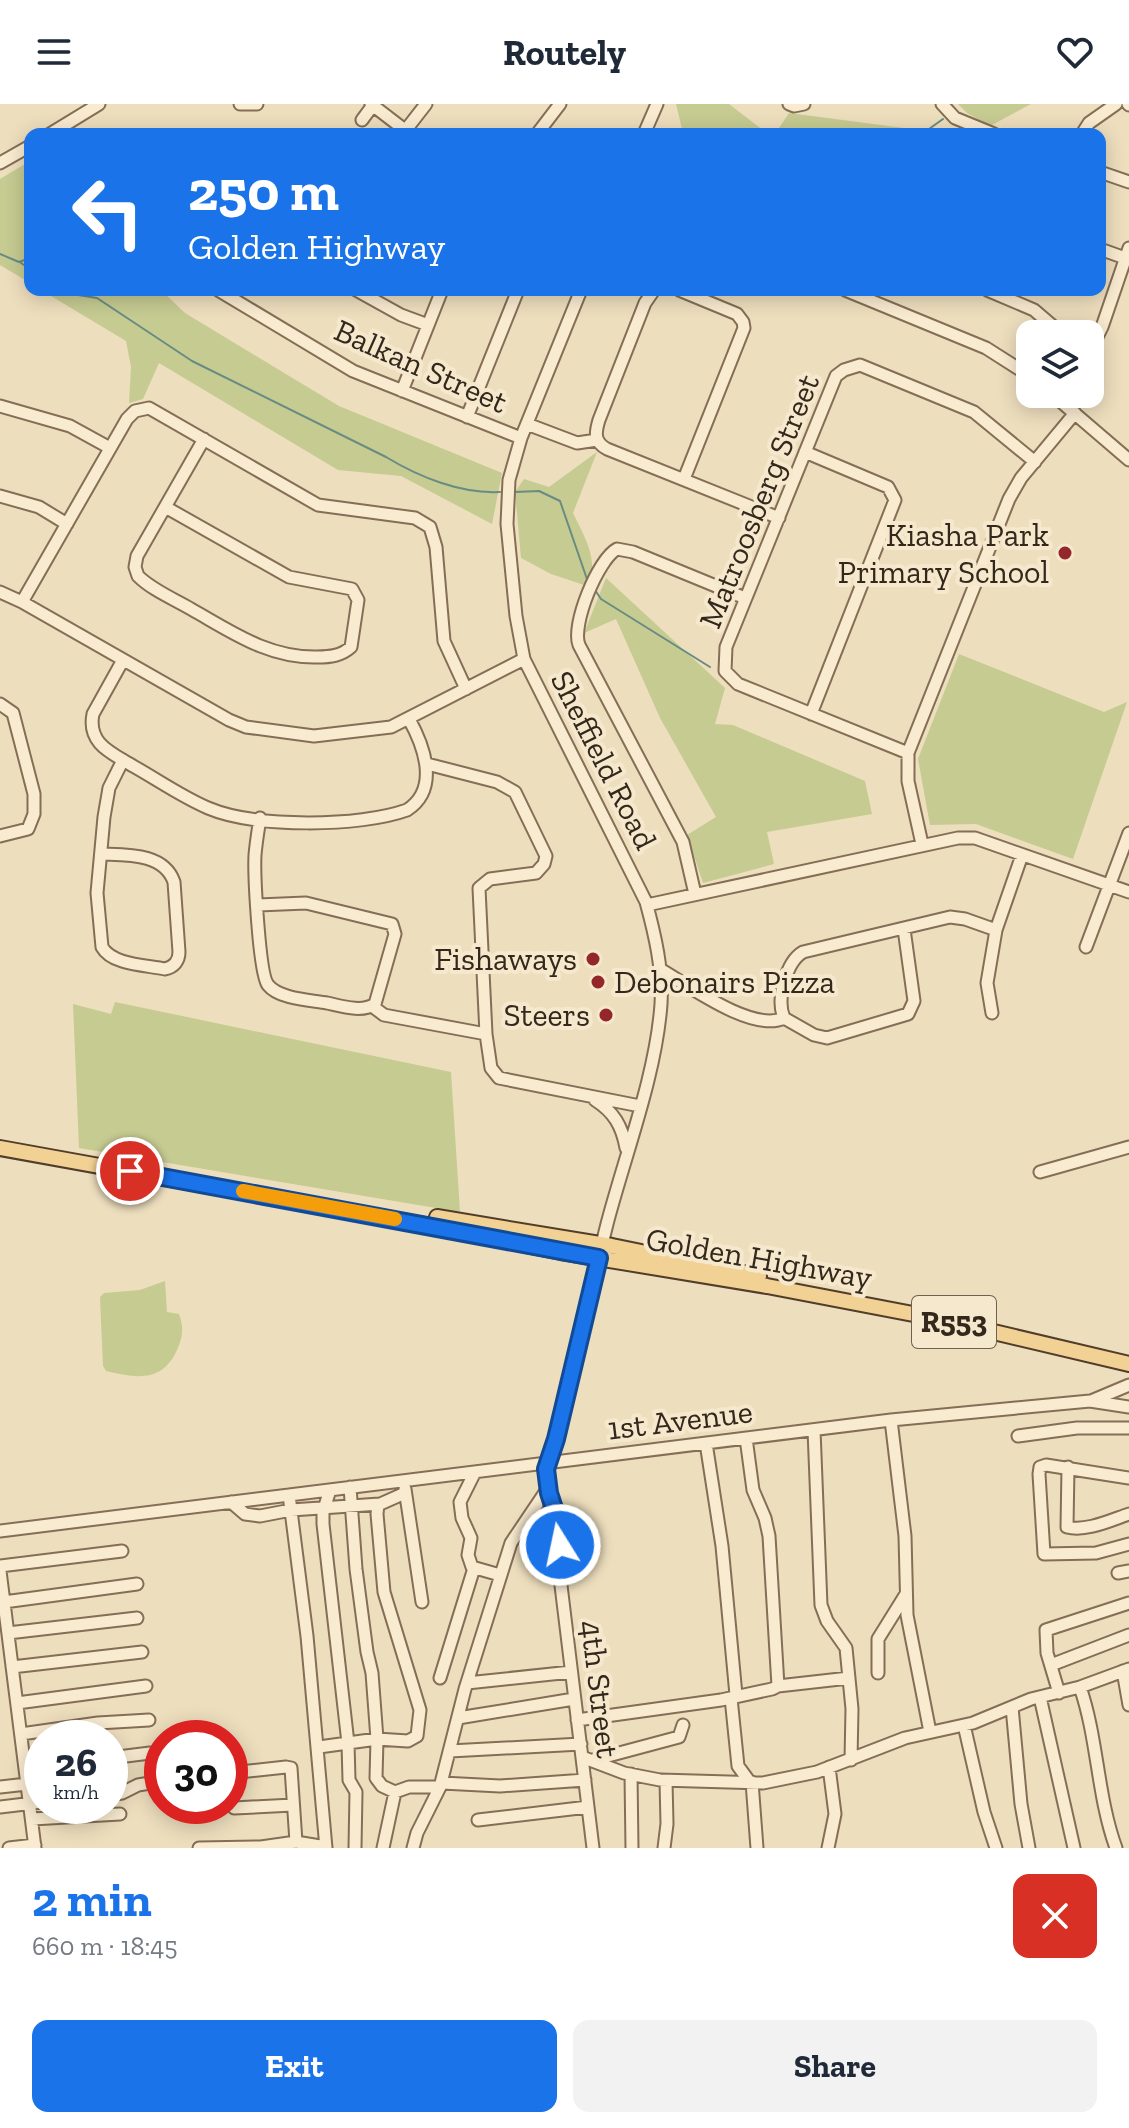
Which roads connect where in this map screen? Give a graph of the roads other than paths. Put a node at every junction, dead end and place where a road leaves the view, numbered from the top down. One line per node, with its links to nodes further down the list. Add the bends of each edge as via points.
1 (99, 104): 13 (street)
2 (240, 104): 3 (street)
3 (257, 104)
4 (426, 104): 15 (street)
5 (560, 104): 16 (street)
6 (657, 104): 17 (street)
7 (789, 104): 8 (street)
8 (804, 104)
9 (942, 104): 18 (street, via 955,118)
10 (1116, 104): 19 (street)
11 (372, 105): 12 (street); 14 (street)
12 (362, 120)
13 (60, 128)
14 (403, 128)
15 (411, 128)
16 (542, 128)
17 (647, 128)
18 (979, 128)
19 (1086, 128)
20 (24, 149): 21 (street)
21 (0, 163)
22 (1106, 174): 23 (street)
23 (1129, 182)
24 (1106, 250): 25 (street)
25 (1127, 253): 36 (street)
26 (228, 296): 39 (street, Balkan Street, via 353,371)
27 (367, 296): 37 (street, Balkan Street)
28 (440, 296): 37 (street)
29 (516, 296): 43 (street)
30 (579, 296): 44 (street, Sheffield Road)
31 (650, 296): 47 (street, via 599,420)
32 (694, 296): 52 (street, via 737,314 744,328)
33 (860, 296): 38 (street, via 986,348)
34 (1001, 296): 35 (street)
35 (1046, 320)
36 (1104, 321)
37 (428, 325): 39 (street)
38 (1016, 367)
39 (402, 391): 43 (street, Balkan Street)
40 (0, 406): 48 (street, via 70,426)
41 (1072, 408): 42 (street)
42 (1075, 413): 50 (street); 51 (street)
43 (467, 417): 45 (street, Balkan Street)
44 (527, 424): 45 (street, Sheffield Road); 47 (street, via 577,443)
45 (521, 438): 60 (street, Sheffield Road, via 506,513)
46 (204, 439): 48 (street, via 145,408 127,419); 54 (street); 62 (street, via 318,505 415,518 430,527 444,641)
47 (597, 440): 52 (street, via 607,449)
48 (110, 448): 56 (street)
49 (805, 452): 51 (street, Matroosberg Street, via 836,376 860,365 974,412); 55 (street, Matroosberg Street); 64 (street, via 888,487 895,500)
50 (1129, 460)
51 (1035, 462): 66 (street, via 1009,499)
52 (684, 479): 55 (street)
53 (0, 496): 56 (street, via 39,507)
54 (167, 508): 54 (street, via 137,556 141,579 272,652 323,657 351,647 355,590 289,577)
55 (779, 518): 58 (street, Matroosberg Street)
56 (67, 524): 59 (street)
57 (0, 592): 59 (street)
58 (745, 598): 64 (street, Matroosberg Street, via 726,647 725,671 738,684); 77 (street, via 617,549 605,557 576,629 579,645 683,842)
59 (22, 602): 61 (street)
60 (524, 659): 62 (street); 79 (street, Sheffield Road)
61 (123, 660): 65 (street, via 246,727 314,736 391,727); 67 (street, via 91,723 100,745)
62 (466, 689): 65 (street)
63 (0, 704): 71 (street, via 13,713 34,794 28,829)
64 (811, 714): 66 (street, Matroosberg Street)
65 (409, 719): 68 (street)
66 (908, 753): 72 (street, via 908,781)
67 (123, 760): 69 (street, via 209,808); 73 (street, via 107,796)
68 (427, 764): 69 (street, via 417,801 403,812 312,824); 87 (street, via 497,782 515,792 546,856 536,873 490,879 479,888)
69 (260, 818): 78 (street, via 255,859)
70 (1129, 833): 75 (street)
71 (0, 836)
72 (922, 844): 74 (street, via 975,838); 77 (street)
73 (102, 854): 73 (street, via 97,893 103,952 165,969 172,966 179,952 170,872 147,858)
74 (1022, 855): 75 (street); 81 (street)
75 (1110, 886): 76 (street); 82 (street)
76 (1129, 892)
77 (695, 894): 79 (street)
78 (258, 905): 84 (street, via 269,987 344,1007); 84 (street, via 306,903 392,924 392,950)
79 (647, 905): 83 (street, Sheffield Road)
80 (904, 929): 81 (street, via 957,917); 86 (street, via 797,955 780,1005); 86 (street, via 914,1001 908,1014 827,1038)
81 (996, 930): 85 (street, via 987,983)
82 (1086, 947)
83 (660, 969): 86 (street, via 753,1019); 89 (street, Sheffield Road, via 659,1017)
84 (372, 1006): 87 (street, via 384,1015)
85 (992, 1013)
86 (784, 1018)
87 (486, 1034): 88 (street, via 491,1068 499,1078)
88 (589, 1097): 89 (street); 93 (street, via 619,1122)
89 (640, 1106): 93 (street, Sheffield Road)
90 (0, 1139): 95 (main road, Golden Highway / R553)
91 (0, 1148): 95 (main road, Golden Highway / R553)
92 (1129, 1149): 94 (street)
93 (627, 1152): 95 (street, Sheffield Road)
94 (1040, 1172)
95 (601, 1251): 96 (main road, Golden Highway / R553, via 936,1309); 97 (main road, Golden Highway / R553, via 934,1318); 107 (street, 4th Street)
96 (1129, 1354)
97 (1129, 1364)
98 (1129, 1385): 99 (street)
99 (1090, 1401): 100 (street, 1st Avenue); 101 (street, 1st Avenue)
100 (1129, 1407)
101 (891, 1420): 103 (street, 1st Avenue); 129 (street)
102 (1129, 1428): 104 (street)
103 (814, 1430): 105 (street, 1st Avenue); 143 (street, via 821,1605 845,1643)
104 (1018, 1436)
105 (746, 1438): 106 (street, 1st Avenue); 146 (street, via 753,1490 769,1536)
106 (706, 1443): 107 (street, 1st Avenue); 149 (street, via 722,1546)
107 (547, 1462): 109 (street, 1st Avenue); 113 (street, 4th Street)
108 (1068, 1467): 110 (street); 121 (street, via 1068,1528); 123 (street, via 1040,1467 1043,1552 1096,1553)
109 (475, 1472): 112 (street, 1st Avenue); 126 (street, via 460,1502)
110 (1129, 1478)
111 (350, 1487): 112 (street, 1st Avenue); 114 (street, 1st Avenue); 118 (street)
112 (404, 1487): 117 (street, via 392,1501); 131 (street)
113 (548, 1488): 127 (street, via 511,1543); 140 (street, 4th Street, via 560,1531)
114 (330, 1490): 115 (street, 1st Avenue); 119 (street)
115 (289, 1495): 116 (street, 1st Avenue); 120 (street)
116 (231, 1502): 120 (street, via 252,1515); 122 (street, 1st Avenue)
117 (380, 1504): 118 (street); 162 (street, via 384,1592 420,1710 415,1739)
118 (351, 1505): 119 (street); 162 (street)
119 (325, 1508): 120 (street); 163 (street, via 325,1550)
120 (291, 1510): 164 (street)
121 (1129, 1514)
122 (0, 1531)
123 (1129, 1544)
124 (122, 1551): 125 (street)
125 (0, 1568): 130 (street)
126 (474, 1568): 127 (street); 142 (street)
127 (500, 1575): 144 (street)
128 (137, 1584): 130 (street)
129 (906, 1593): 141 (street, via 878,1639); 160 (street)
130 (4, 1602): 134 (street)
131 (422, 1602)
132 (1129, 1603): 137 (street, via 1046,1630)
133 (137, 1618): 134 (street)
134 (8, 1633): 138 (street)
135 (1129, 1635): 137 (street)
136 (142, 1652): 138 (street)
137 (1051, 1665): 148 (street)
138 (12, 1667): 152 (street)
139 (1126, 1670): 147 (street); 153 (street)
140 (571, 1672): 144 (street); 151 (street, 4th Street)
141 (878, 1673)
142 (440, 1678)
143 (849, 1678): 146 (street); 168 (street)
144 (467, 1683): 155 (street)
145 (146, 1686): 152 (street)
146 (778, 1686): 149 (street)
147 (1080, 1687): 148 (street); 204 (street)
148 (1059, 1693): 150 (street)
149 (734, 1696): 157 (street); 174 (street, via 738,1766)
150 (1040, 1697): 154 (street); 203 (street)
151 (574, 1699): 155 (street); 157 (street, 4th Street)
152 (17, 1703): 161 (street)
153 (1129, 1705)
154 (1012, 1707): 159 (street); 202 (street)
155 (458, 1718): 165 (street)
156 (144, 1720): 161 (street)
157 (577, 1720): 166 (street, 4th Street)
158 (683, 1725): 166 (street, via 679,1737)
159 (964, 1725): 160 (street); 201 (street)
160 (930, 1732): 168 (street)
161 (21, 1734): 167 (street)
162 (377, 1739): 163 (street); 176 (street)
163 (348, 1743): 164 (street); 179 (street, via 349,1780)
164 (319, 1747): 193 (street)
165 (450, 1751): 166 (street); 177 (street)
166 (585, 1753): 171 (street); 172 (street, 4th Street)
167 (24, 1760)
168 (851, 1760): 169 (street)
169 (829, 1767): 174 (street); 200 (street, via 835,1814)
170 (248, 1771): 182 (street, via 289,1767)
171 (631, 1774): 173 (street); 197 (street)
172 (585, 1780): 177 (street); 185 (street, 4th Street)
173 (666, 1781): 174 (street); 198 (street)
174 (750, 1782): 199 (street)
175 (24, 1784): 178 (street)
176 (379, 1784): 179 (street); 180 (street)
177 (441, 1785): 180 (street); 196 (street)
178 (0, 1787)
179 (354, 1787): 194 (street)
180 (395, 1792): 195 (street)
181 (24, 1804): 183 (street)
182 (293, 1805): 184 (street); 188 (street)
183 (0, 1807)
184 (248, 1807)
185 (588, 1807): 186 (street); 190 (street, 4th Street)
186 (478, 1820)
187 (33, 1824): 189 (street)
188 (296, 1842): 192 (street); 193 (street)
189 (35, 1847): 191 (street)
190 (595, 1847)
191 (9, 1848)
192 (199, 1848)
193 (326, 1848)
194 (355, 1848)
195 (383, 1848)
196 (413, 1848)
197 (632, 1848)
198 (664, 1848)
199 (757, 1848)
200 (828, 1848)
201 (996, 1848)
202 (1029, 1848)
203 (1074, 1848)
204 (1116, 1848)

